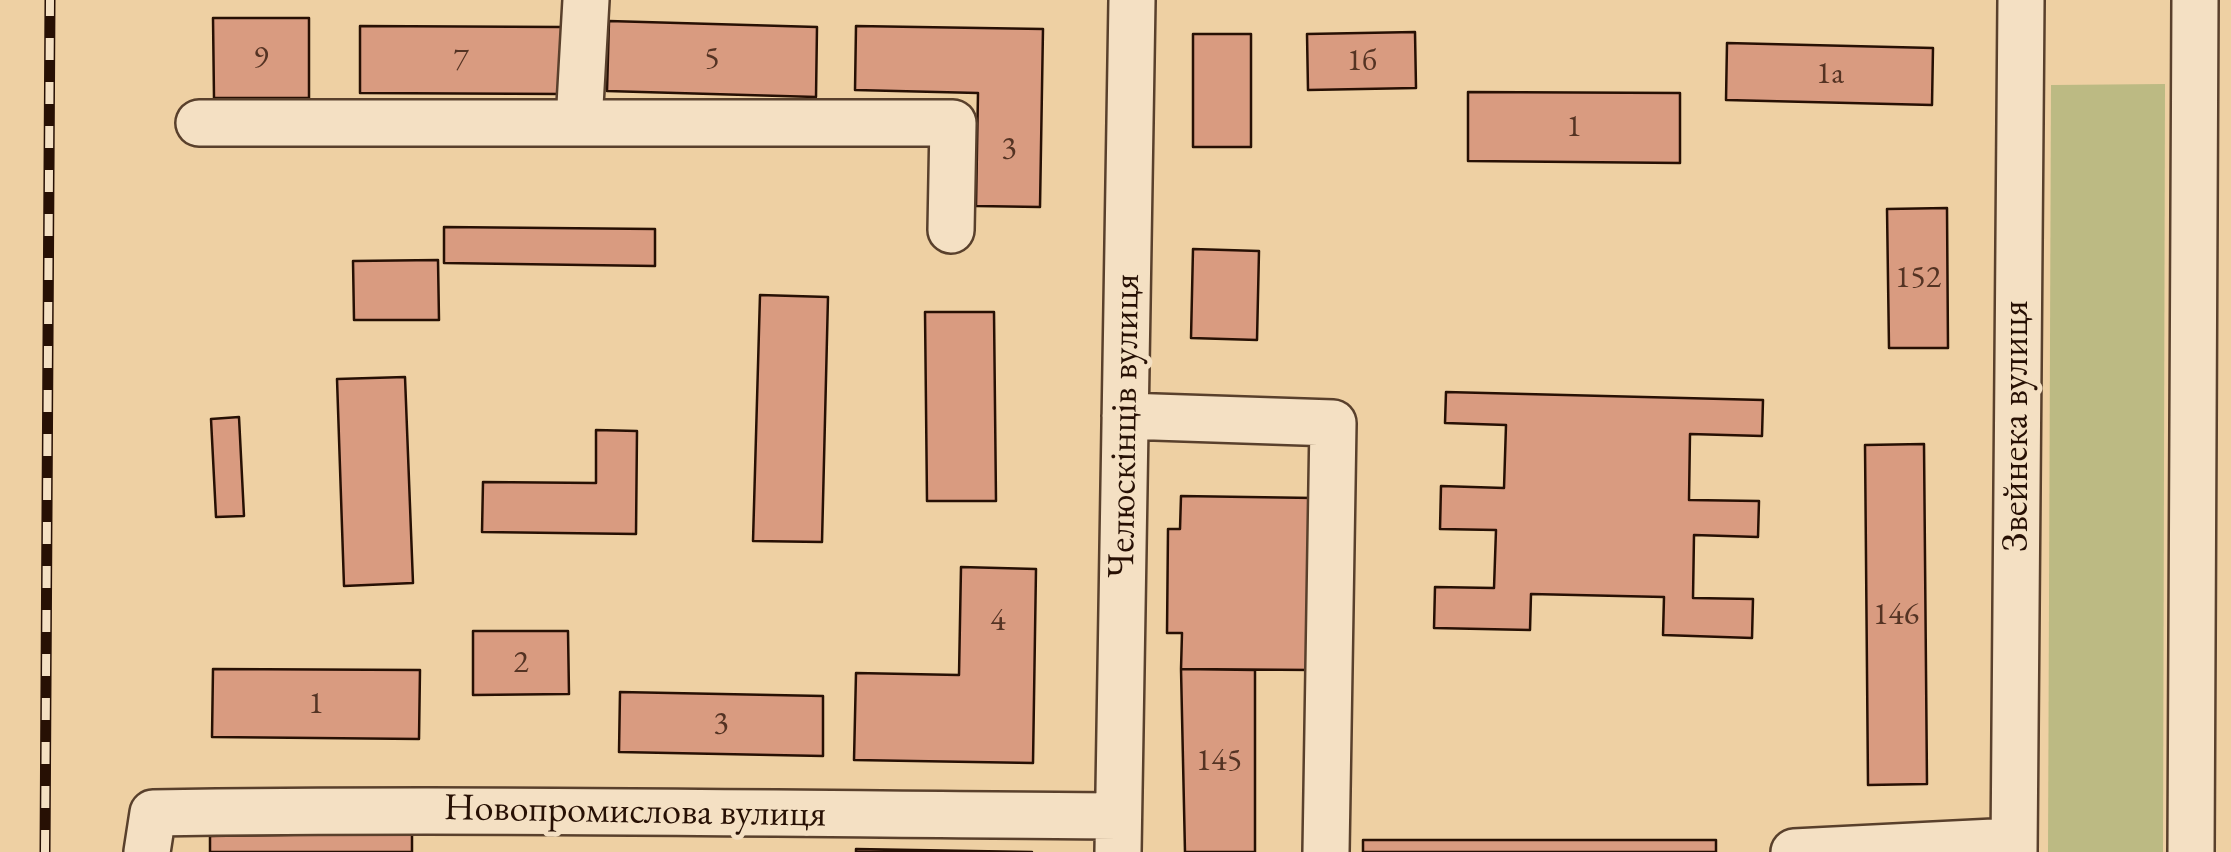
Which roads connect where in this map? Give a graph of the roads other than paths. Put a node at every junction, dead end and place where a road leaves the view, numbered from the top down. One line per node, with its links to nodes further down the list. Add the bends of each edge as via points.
1 (586, 0): 6 (street)
2 (1132, 0): 8 (street, Челюскінців вулиця)
3 (2021, 0): 12 (street, Звейнека вулиця)
4 (2195, 0): 15 (street)
5 (199, 122): 6 (street)
6 (579, 123): 7 (street, via 952,123)
7 (952, 230)
8 (1125, 416): 11 (street, Челюскінців вулиця); 13 (street, via 1333,423)
9 (150, 832): 10 (street, Новопромислова вулиця, via 456,808)
10 (599, 833): 11 (street, Новопромислова вулиця)
11 (1118, 834)
12 (2014, 847): 14 (street)
13 (1326, 852)
14 (1794, 852)
15 (2191, 852)

